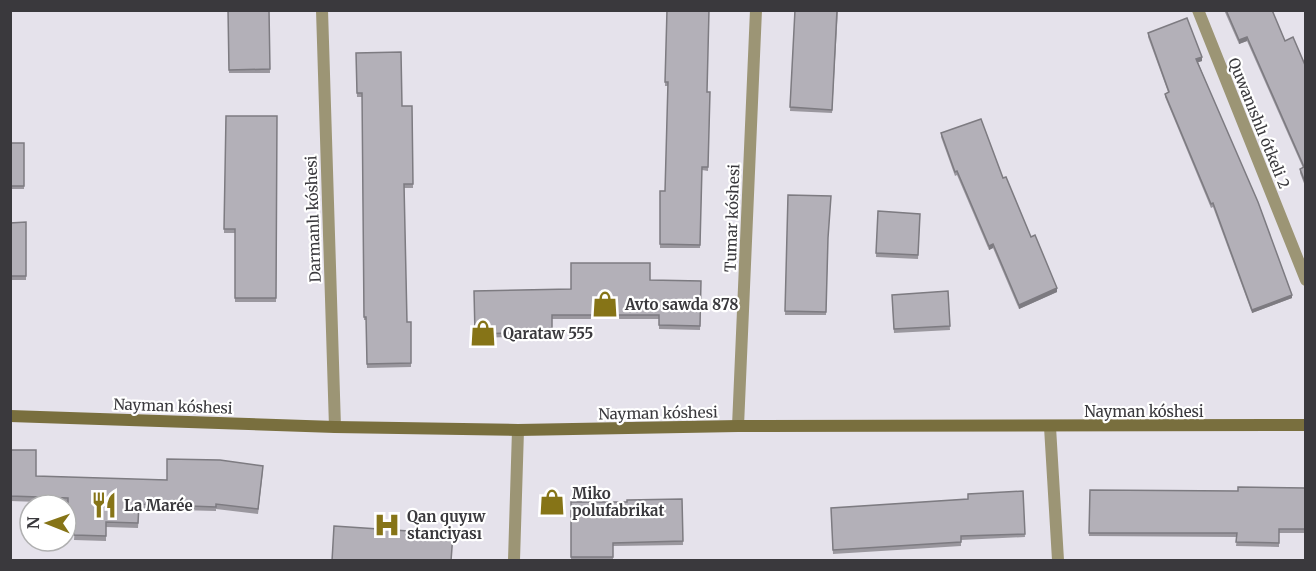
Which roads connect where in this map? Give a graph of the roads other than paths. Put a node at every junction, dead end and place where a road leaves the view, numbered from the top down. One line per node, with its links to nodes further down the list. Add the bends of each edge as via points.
1 (322, 10): 8 (street, Darmanlı kóshesi)
2 (756, 10): 6 (street, Tumar kóshesi)
3 (1198, 10): 4 (street, Quwanıshlı ótkeli 2)
4 (1305, 280)
5 (10, 416): 8 (main road, Nayman kóshesi)
6 (738, 426): 9 (main road, Nayman kóshesi); 10 (main road, Nayman kóshesi)
7 (1305, 426): 9 (main road, Nayman kóshesi)
8 (335, 427): 10 (main road, Nayman kóshesi)
9 (1050, 427): 12 (street)
10 (519, 430): 11 (street)
11 (514, 561)
12 (1058, 561)

